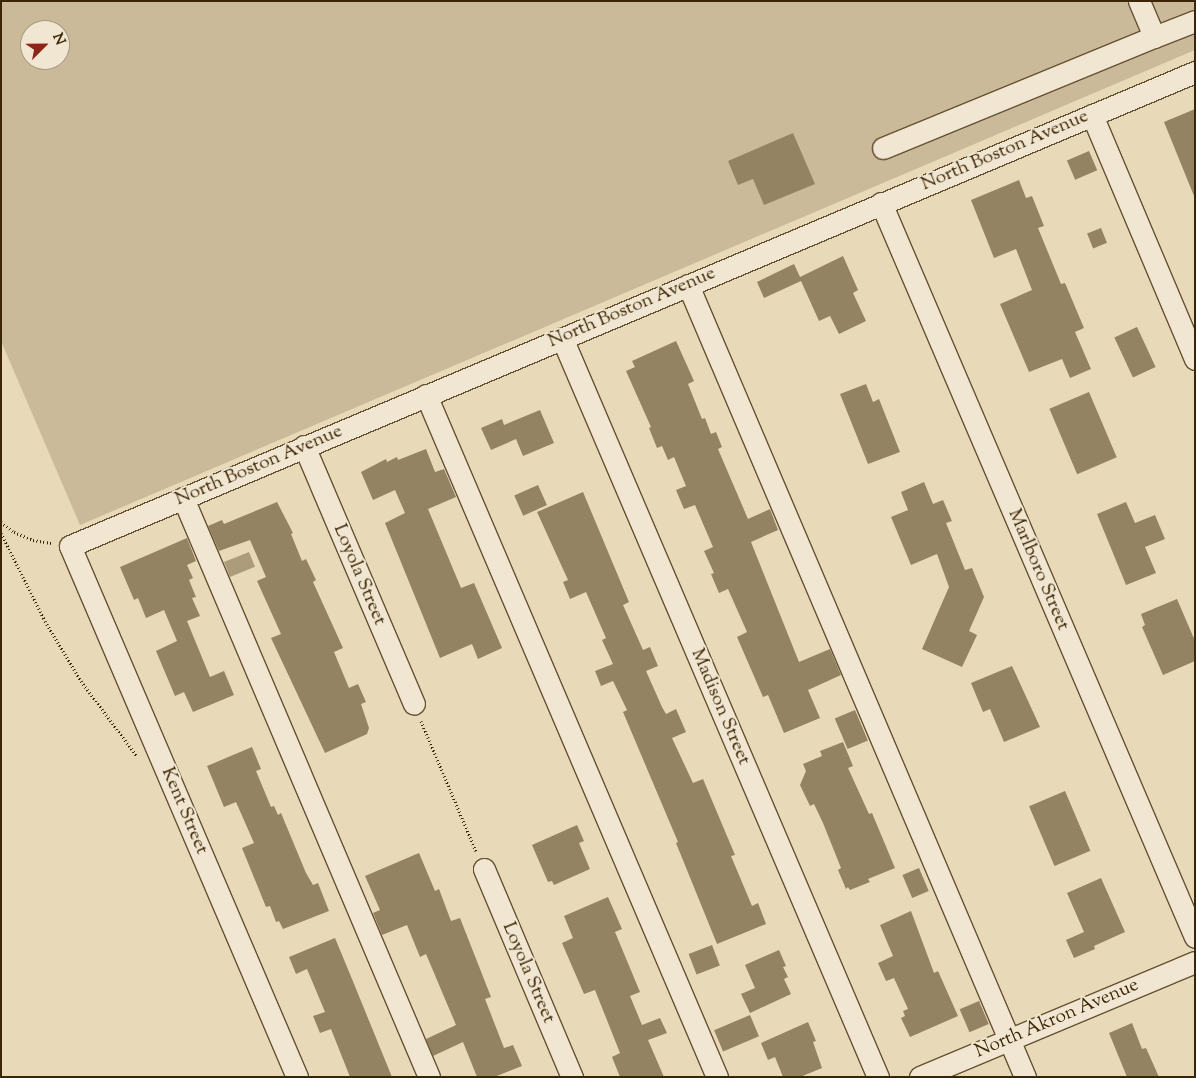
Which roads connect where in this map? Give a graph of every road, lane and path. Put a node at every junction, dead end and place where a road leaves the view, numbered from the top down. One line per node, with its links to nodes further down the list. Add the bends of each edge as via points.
1 (1139, 1): 3 (street)
2 (1195, 21): 3 (street)
3 (1154, 37): 6 (street)
4 (1195, 72): 5 (street, North Boston Avenue)
5 (1092, 115): 7 (street, North Boston Avenue); 10 (street)
6 (883, 148)
7 (881, 203): 8 (street, North Boston Avenue); 20 (street, Marlboro Street)
8 (688, 285): 9 (street, North Boston Avenue); 22 (street)
9 (562, 338): 11 (street, North Boston Avenue); 27 (street, Madison Street)
10 (1195, 359)
11 (426, 394): 12 (street, North Boston Avenue); 26 (street)
12 (304, 446): 13 (street, North Boston Avenue); 17 (street, Loyola Street)
13 (182, 498): 16 (street, North Boston Avenue); 24 (street)
14 (1, 522): 16 (path, via 33,540)
15 (1, 533): 18 (path, via 45,621 81,681)
16 (70, 546): 23 (street, Kent Street)
17 (414, 704): 19 (path)
18 (141, 761)
19 (484, 869): 25 (street, Loyola Street)
20 (1195, 937)
21 (1195, 962): 22 (street, North Akron Avenue)
22 (1010, 1040): 28 (street, North Akron Avenue); 29 (street)
23 (297, 1077)
24 (429, 1077)
25 (572, 1077)
26 (717, 1077)
27 (878, 1077)
28 (920, 1077)
29 (1025, 1077)

